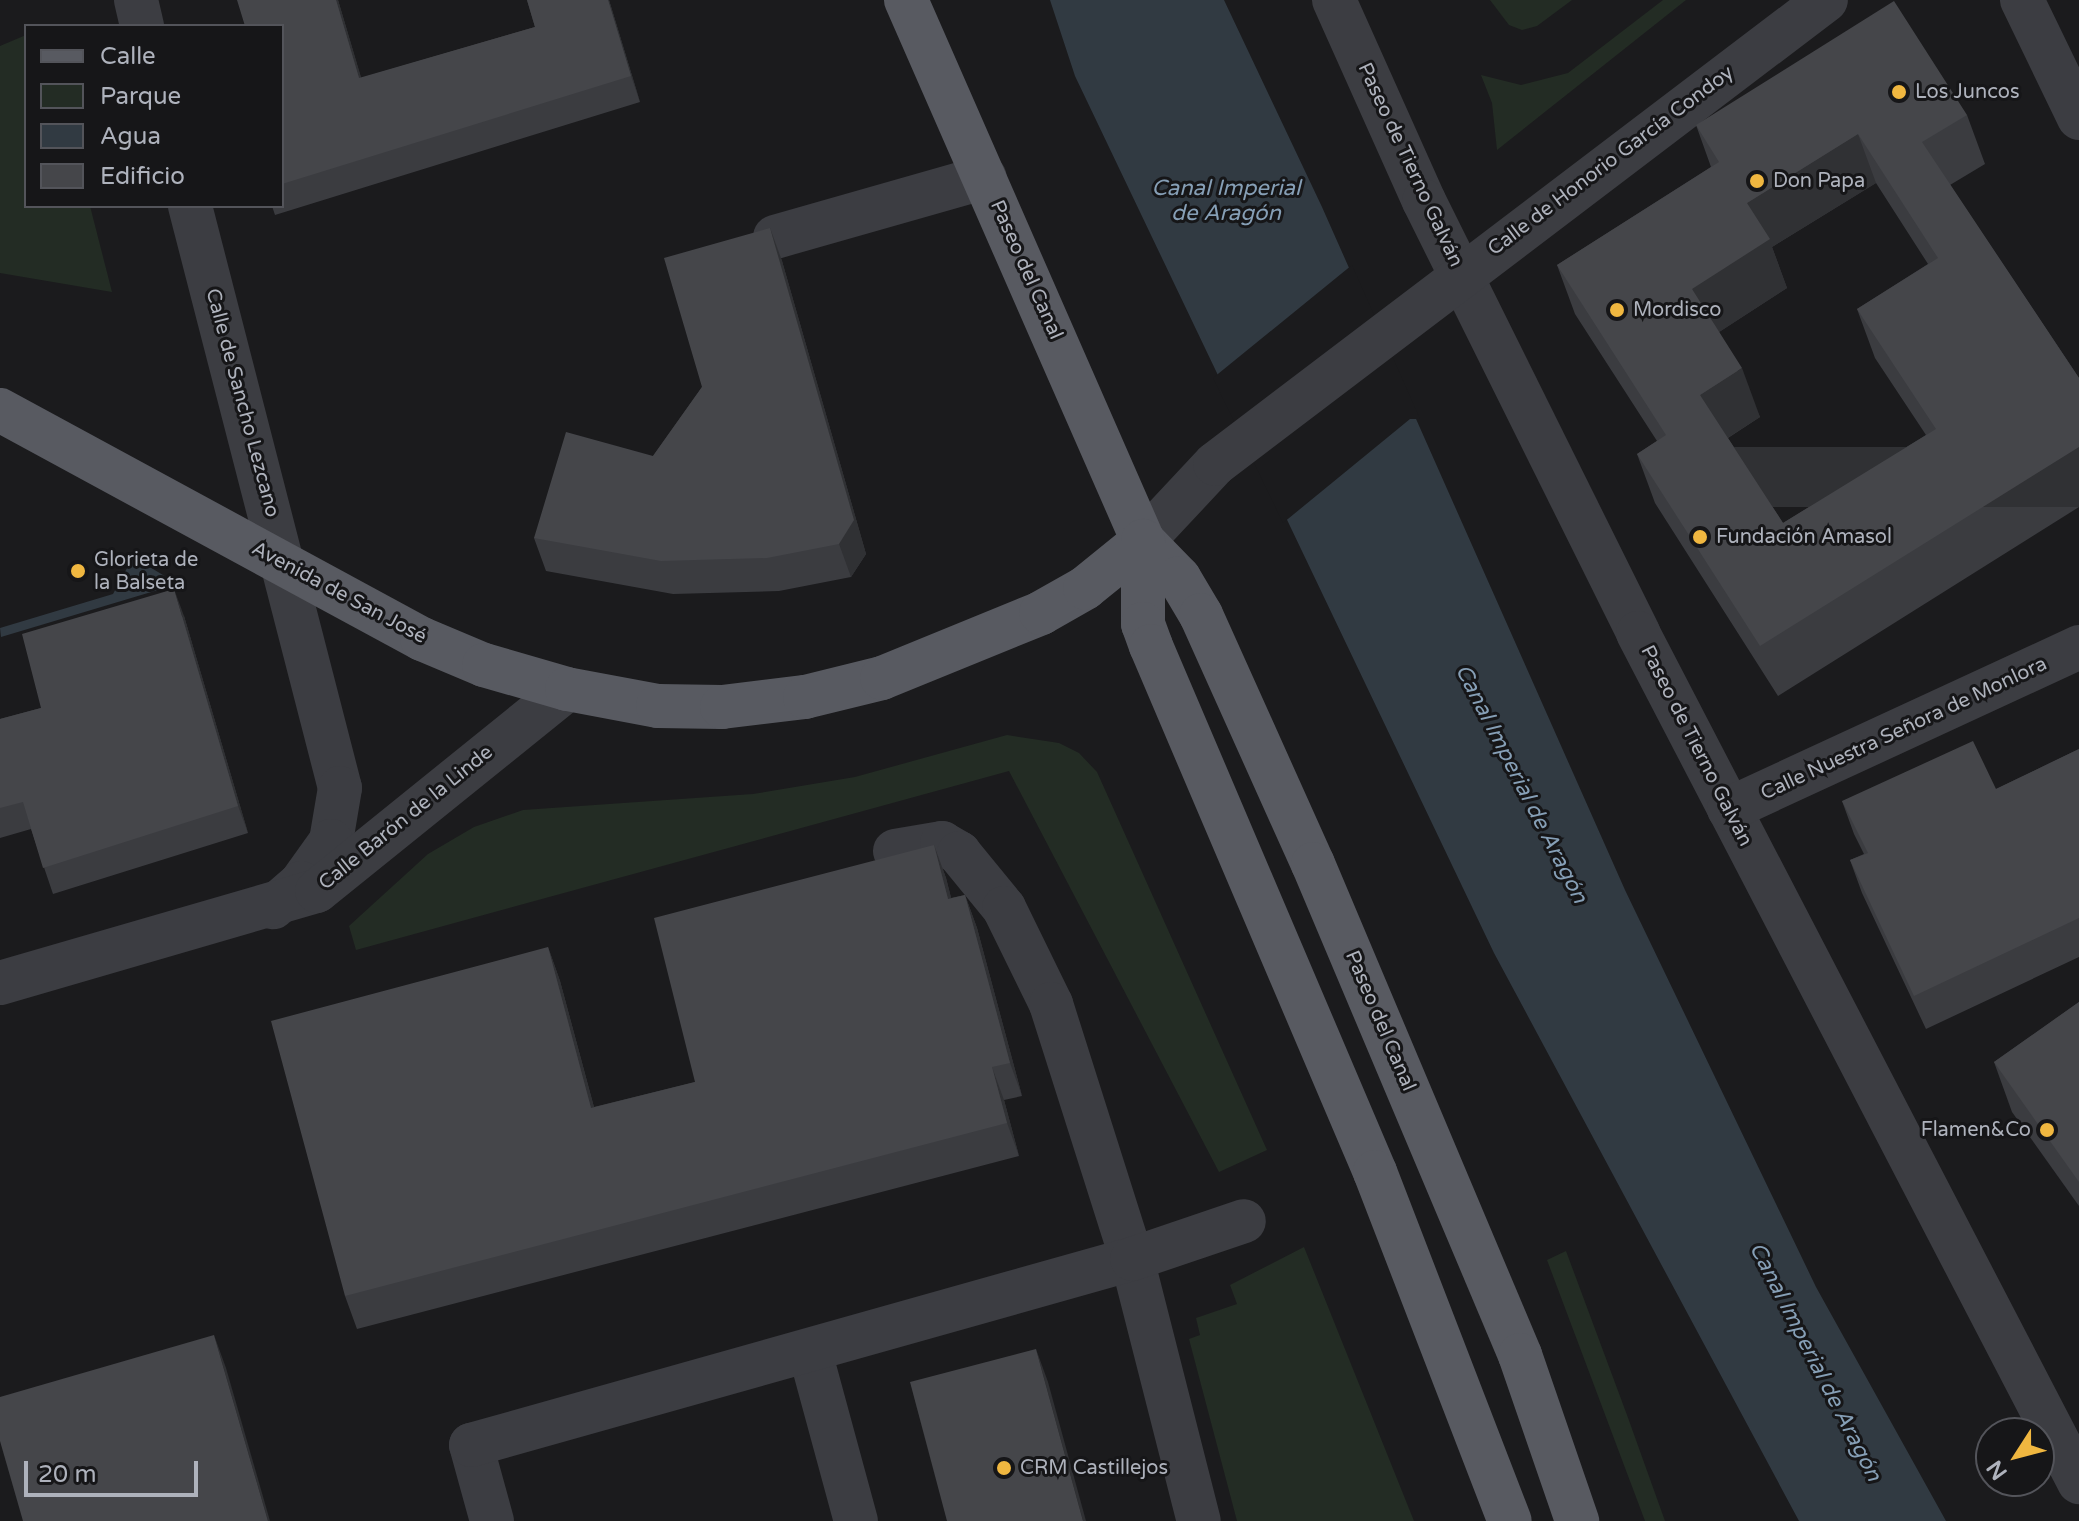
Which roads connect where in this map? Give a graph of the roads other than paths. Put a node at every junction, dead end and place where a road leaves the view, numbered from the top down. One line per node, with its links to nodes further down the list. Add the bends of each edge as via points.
1 (136, 0): 6 (street)
2 (906, 0): 8 (main road, Paseo del Canal)
3 (1334, 0): 11 (street, Paseo de Tierno Galván)
4 (1826, 0): 11 (street, Calle de Honorio García Condoy)
5 (2022, 0): 7 (street)
6 (142, 24)
7 (2079, 118)
8 (985, 177): 10 (street); 13 (main road, Paseo del Canal)
9 (191, 208): 14 (street, Calle de Sancho Lezcano)
10 (775, 237)
11 (1461, 273): 13 (street, Calle de Honorio García Condoy, via 1215,464); 17 (street, Paseo de Tierno Galván)
12 (0, 410): 14 (main road, Avenida de San José)
13 (1143, 541): 16 (main road, Avenida de San José, via 1085,588 1041,613 882,678 805,697 722,707 658,706); 28 (main road, Paseo del Canal, via 1141,598 1151,646 1381,1186); 29 (main road, Paseo del Canal, via 1179,578 1201,615 1319,879 1503,1312)
14 (285, 566): 16 (main road, Avenida de San José, via 422,639 484,665); 19 (street, Calle de Sancho Lezcano, via 335,760 339,817 320,861)
15 (2079, 647): 17 (street, Calle Nuestra Señora de Monlora)
16 (567, 689): 19 (street, Calle Barón de la Linde, via 344,871 317,891)
17 (1729, 809): 24 (street, Paseo de Tierno Galván)
18 (895, 851): 22 (street, via 934,843 949,846 1004,908 1071,1056)
19 (273, 907): 20 (street, Calle Barón de la Linde)
20 (0, 983)
21 (1244, 1221): 22 (street)
22 (1132, 1259): 23 (street); 27 (street)
23 (810, 1352): 25 (street, via 471,1445); 26 (street)
24 (2079, 1482)
25 (492, 1521)
26 (856, 1521)
27 (1199, 1521)
28 (1510, 1521)
29 (1577, 1521)

